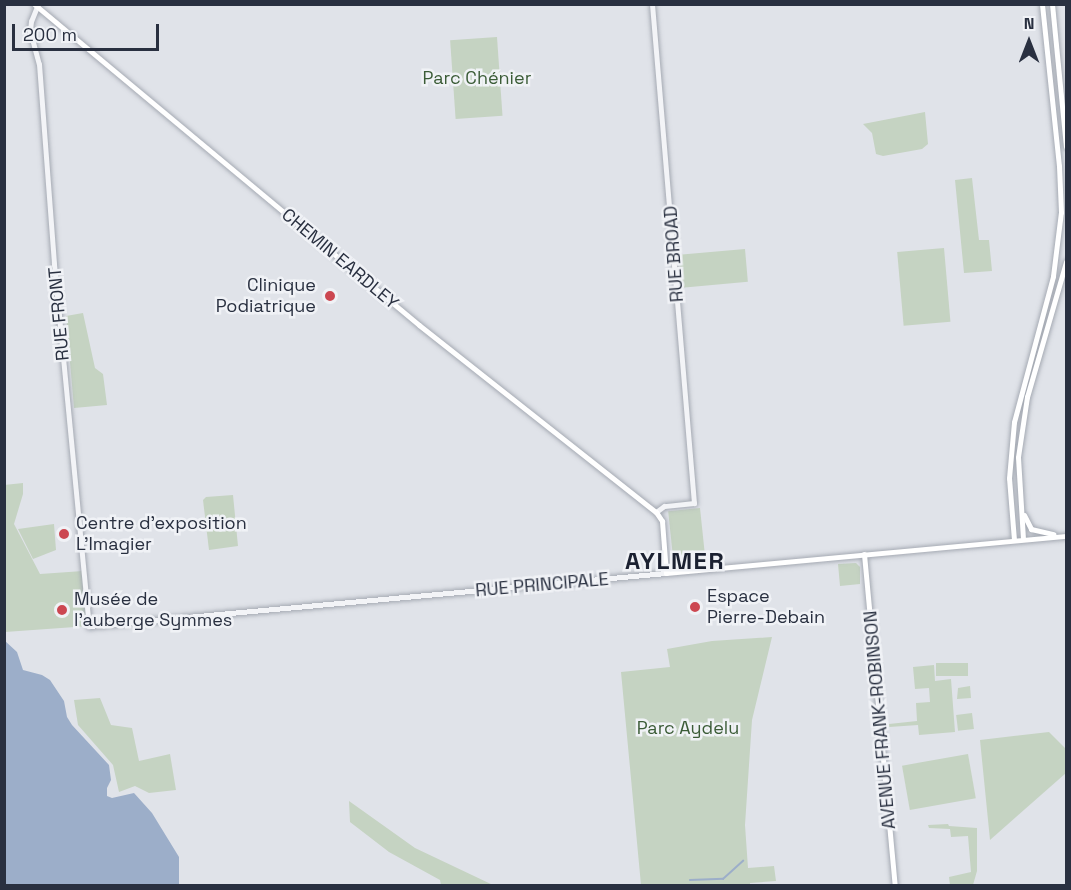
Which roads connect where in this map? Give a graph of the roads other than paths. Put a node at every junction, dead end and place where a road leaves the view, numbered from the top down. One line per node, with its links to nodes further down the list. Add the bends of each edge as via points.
1 (652, 4): 8 (street, RUE BROAD, via 694,503)
2 (1042, 4): 11 (main road, via 1061,212 1053,276 1021,386 1011,438 1009,478)
3 (1052, 4): 5 (main road)
4 (36, 5): 8 (main road, CHEMIN EARDLEY, via 419,325); 14 (street, RUE FRONT, via 30,32 39,64)
5 (1066, 146)
6 (1066, 262): 7 (main road, via 1028,397 1018,457)
7 (1021, 501): 9 (main road, via 1031,529); 10 (main road)
8 (654, 510): 13 (main road, via 662,521)
9 (1066, 536): 10 (main road, RUE PRINCIPALE)
10 (1023, 539): 11 (main road, RUE PRINCIPALE)
11 (1014, 540): 12 (main road, RUE PRINCIPALE)
12 (864, 554): 13 (main road, RUE PRINCIPALE); 15 (main road, AVENUE FRANK-ROBINSON)
13 (666, 573): 14 (street, RUE PRINCIPALE)
14 (88, 626)
15 (895, 885)

